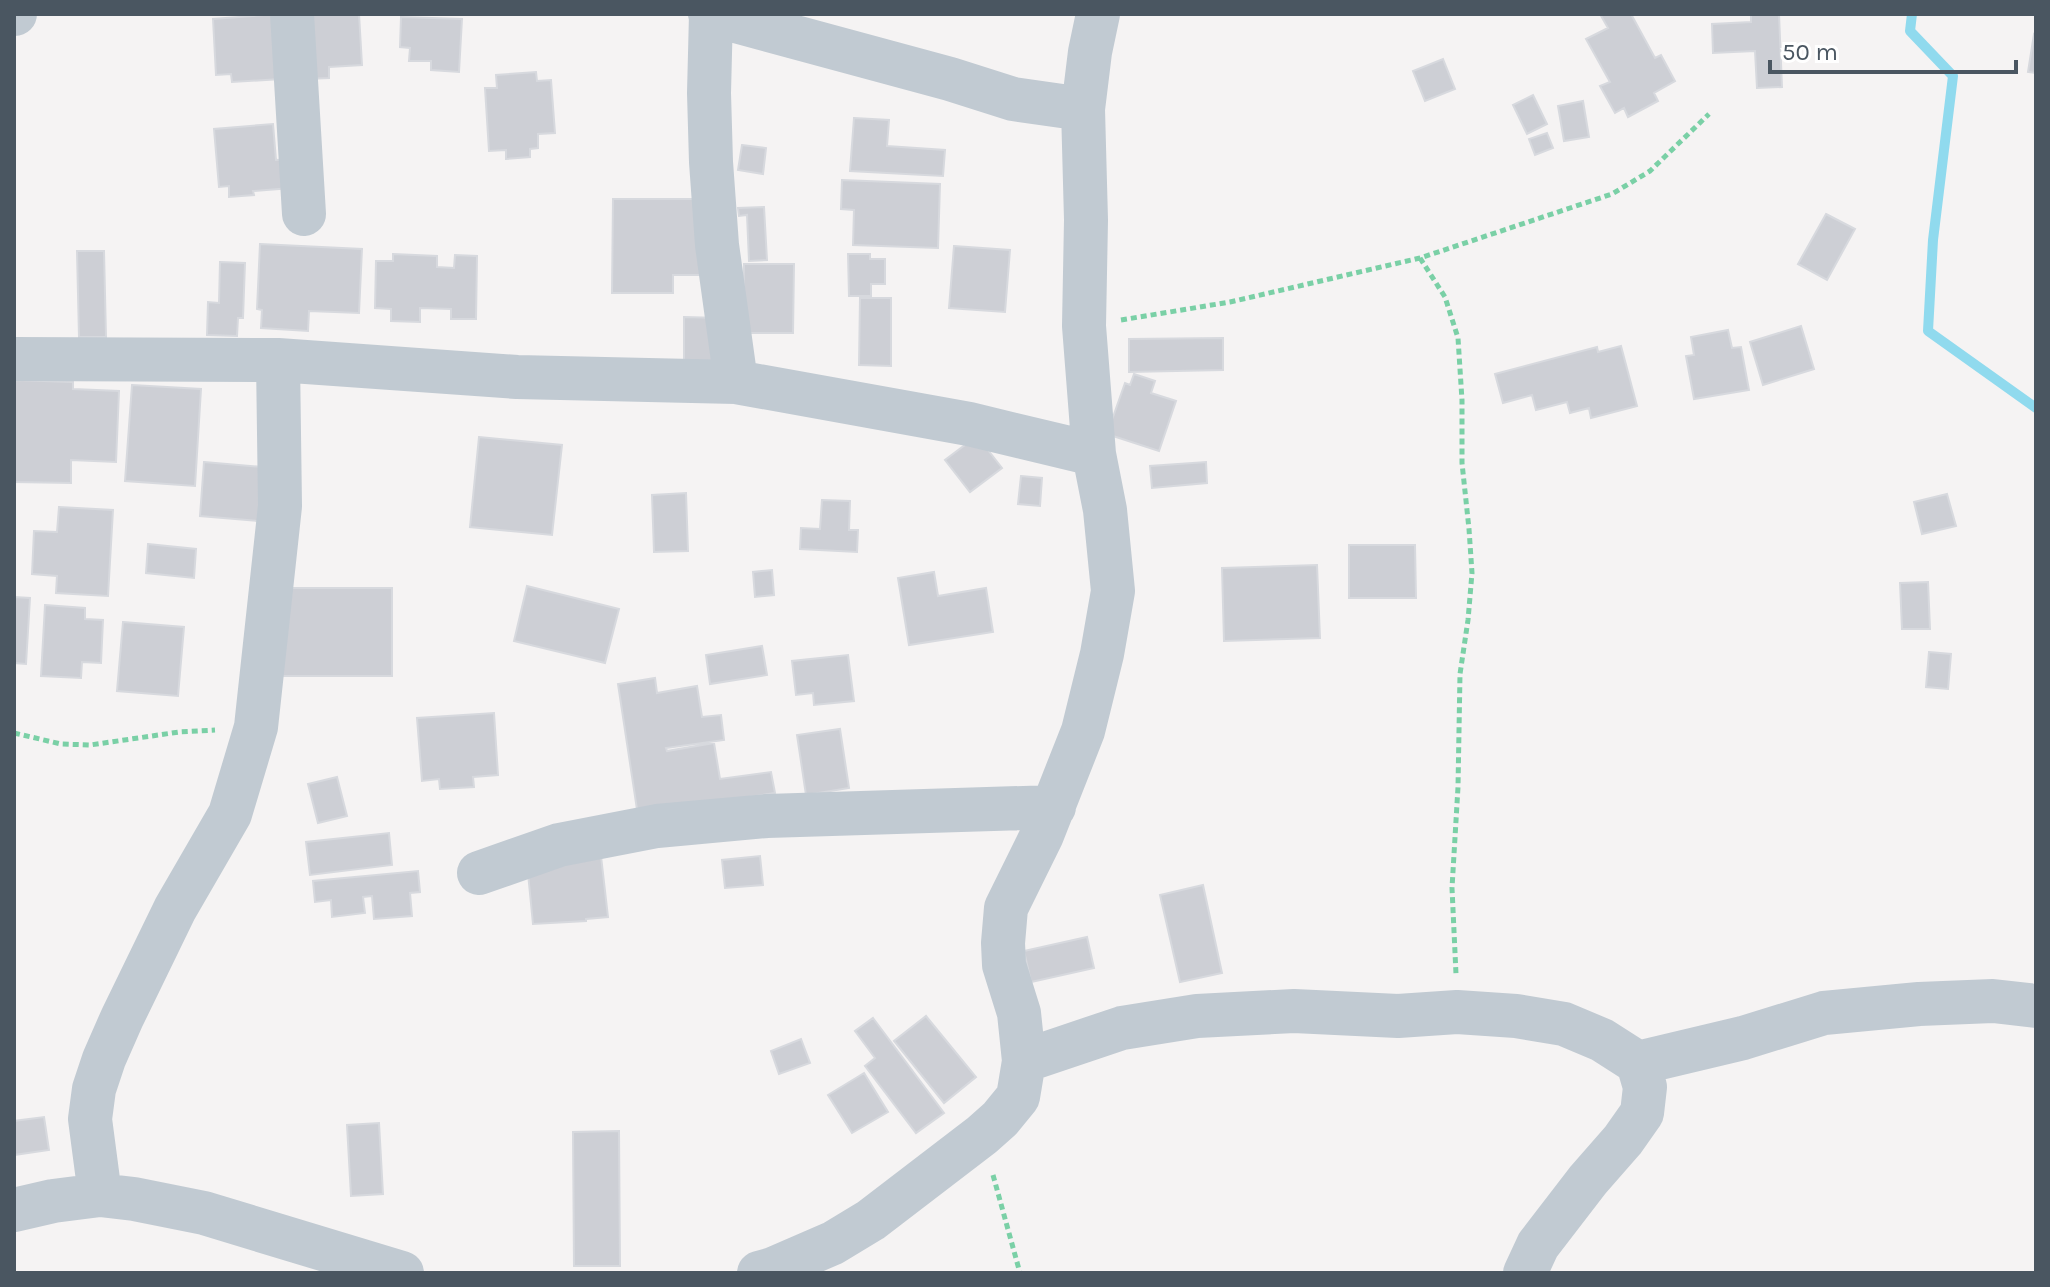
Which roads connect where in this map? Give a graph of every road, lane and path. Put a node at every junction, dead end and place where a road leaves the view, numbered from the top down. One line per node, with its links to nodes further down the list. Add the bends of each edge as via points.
1 (292, 14): 6 (street)
2 (711, 14): 4 (street, via 1013,99); 11 (street, via 711,162)
3 (1098, 14): 4 (street)
4 (1083, 109): 8 (street)
5 (1709, 114): 7 (path, via 1650,171 1612,194)
6 (304, 214)
7 (1420, 258): 8 (path, via 1230,302); 18 (path, via 1445,297 1458,338 1471,558 1460,674 1452,888)
8 (1084, 326): 12 (street)
9 (14, 359): 10 (street)
10 (278, 360): 11 (street, via 517,377); 13 (street, via 280,506)
11 (736, 382): 12 (street, via 969,424)
12 (1094, 454): 15 (street, via 1113,591 1083,731)
13 (256, 727): 14 (path, via 90,745); 22 (street, via 230,814 175,909 104,1059 90,1119)
14 (14, 733)
15 (1054, 807): 16 (street, via 767,816 657,826 559,845); 19 (street, via 1006,908 1004,965 1019,1013)
16 (479, 873)
17 (2036, 1006): 20 (street, via 1993,1001 1824,1013)
18 (1457, 1012): 19 (street, via 1197,1016 1122,1028); 20 (street, via 1564,1024)
19 (1024, 1061): 21 (street, via 1018,1097)
20 (1638, 1063): 27 (street, via 1645,1087 1642,1113 1538,1245)
21 (982, 1135): 25 (street, via 871,1220 833,1243); 26 (path)
22 (100, 1195): 23 (street); 24 (street, via 204,1213)
23 (14, 1210)
24 (402, 1273)
25 (759, 1273)
26 (1020, 1273)
27 (1525, 1273)

